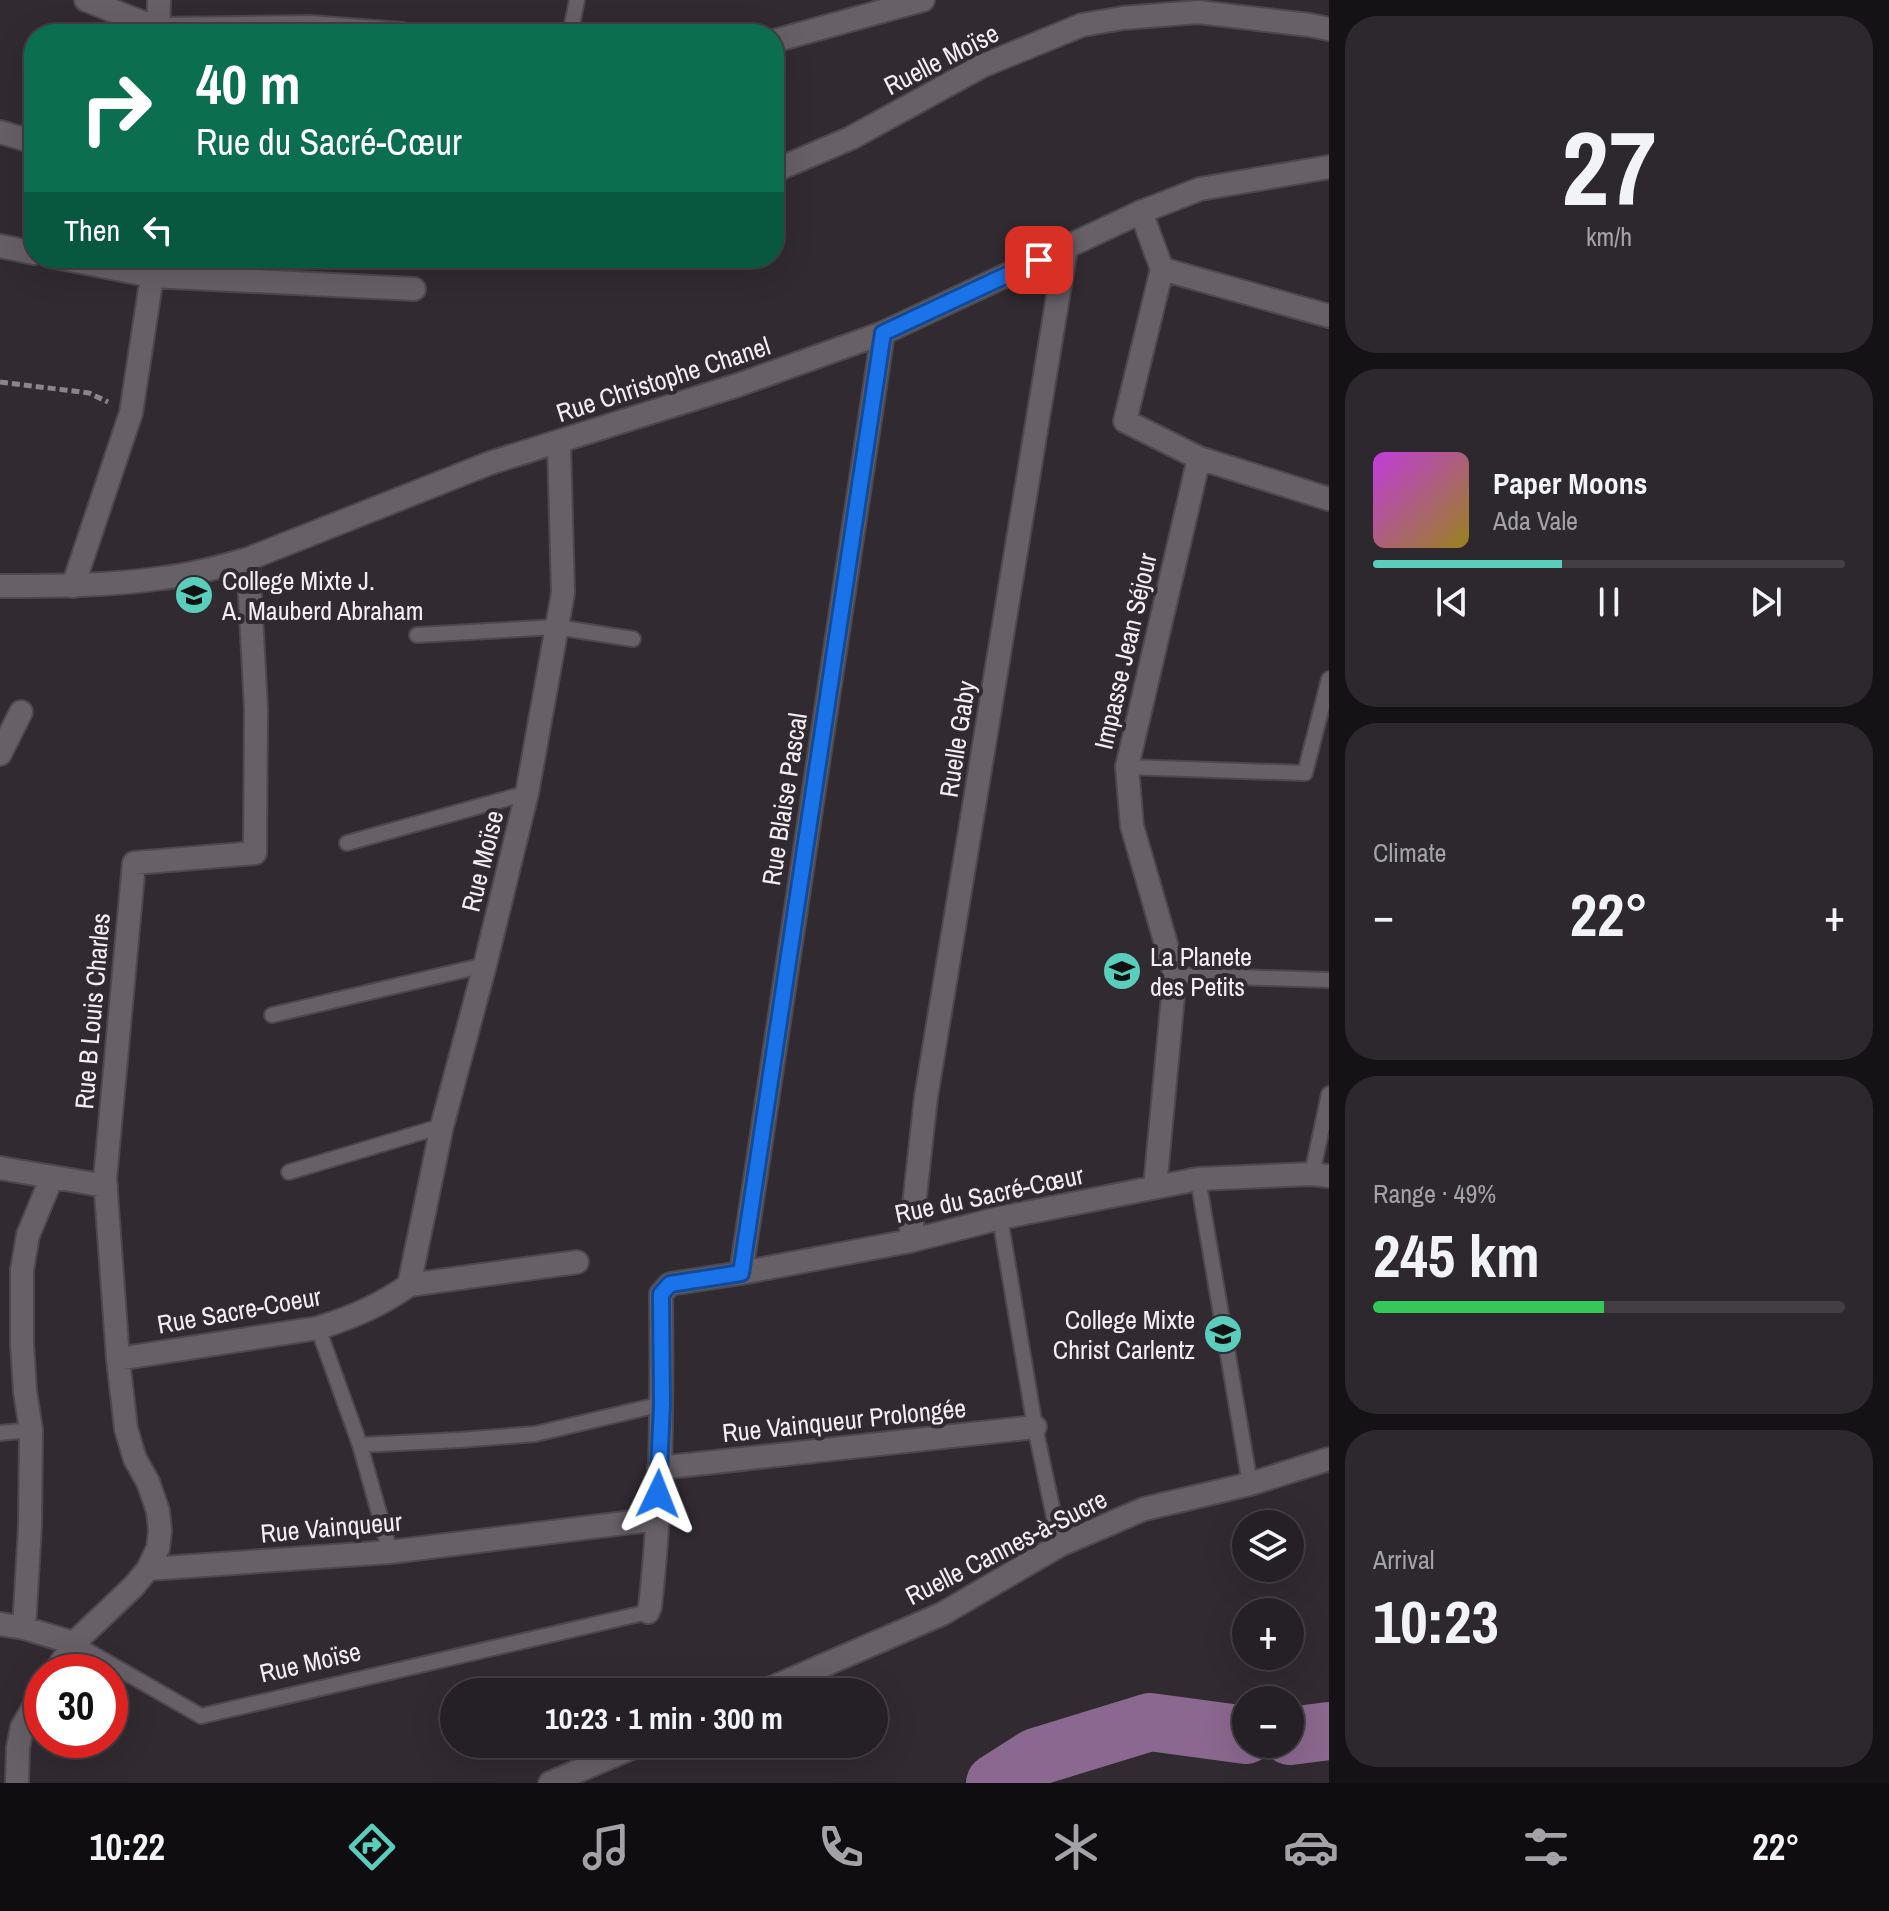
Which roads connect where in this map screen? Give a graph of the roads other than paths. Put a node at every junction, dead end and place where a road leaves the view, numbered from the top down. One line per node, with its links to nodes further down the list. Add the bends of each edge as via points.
1 (86, 0): 5 (street)
2 (159, 0): 6 (street)
3 (577, 0): 7 (lane)
4 (923, 0): 9 (street)
5 (142, 24)
6 (158, 24)
7 (572, 24)
8 (1329, 29): 12 (street, Ruelle Moïse, via 1198,12 1082,25 982,66 851,138)
9 (784, 38)
10 (0, 132): 11 (street)
11 (24, 139)
12 (784, 167)
13 (1329, 167): 14 (street, Rue Christophe Chanel, via 1200,189)
14 (1141, 212): 16 (street, Rue Christophe Chanel); 20 (street)
15 (0, 246): 17 (street)
16 (1066, 248): 23 (street, Rue Christophe Chanel); 53 (street, Ruelle Gaby, via 926,1097)
17 (24, 251)
18 (152, 268): 29 (street, via 131,413)
19 (164, 268): 21 (street)
20 (1162, 269): 22 (street); 25 (street, via 1125,421)
21 (414, 289)
22 (1329, 316)
23 (883, 333): 24 (street, Rue Christophe Chanel); 55 (street, Rue Blaise Pascal)
24 (559, 443): 27 (street, Rue Christophe Chanel, via 490,463); 30 (street, Rue Moïse, via 563,593)
25 (1199, 458): 26 (street); 36 (street, Impasse Jean Séjour)
26 (1329, 499)
27 (248, 559): 29 (street, Rue Christophe Chanel, via 163,578); 50 (street, Rue B Louis Charles, via 256,709 255,853 134,863)
28 (0, 586): 29 (street, Rue Christophe Chanel)
29 (73, 586)
30 (556, 627): 31 (lane); 32 (lane); 37 (street, Rue Moïse)
31 (417, 635)
32 (633, 639)
33 (1329, 679): 36 (lane, via 1305,773)
34 (21, 712): 35 (street)
35 (0, 754)
36 (1127, 767): 40 (street, Impasse Jean Séjour, via 1132,826)
37 (527, 793): 38 (lane); 39 (street, Rue Moïse)
38 (347, 843)
39 (485, 965): 42 (lane); 44 (street, Rue Moïse)
40 (1175, 975): 41 (lane); 51 (street, Impasse Jean Séjour)
41 (1329, 980)
42 (272, 1015)
43 (1329, 1094): 47 (lane)
44 (442, 1126): 46 (lane); 56 (street, Rue Moïse)
45 (0, 1168): 48 (street)
46 (289, 1172)
47 (1320, 1175): 49 (street, Rue du Sacré-Cœur)
48 (52, 1177): 50 (street); 61 (street, via 28,1235 22,1270 22,1343)
49 (1198, 1179): 51 (street, Rue du Sacré-Cœur); 66 (lane)
50 (106, 1186): 58 (street, Rue B Louis Charles)
51 (1155, 1187): 52 (street, Rue du Sacré-Cœur)
52 (1000, 1218): 53 (street, Rue du Sacré-Cœur); 60 (lane)
53 (910, 1241): 55 (street, Rue du Sacré-Cœur)
54 (577, 1262): 56 (street)
55 (741, 1273): 59 (street, Rue du Sacré-Cœur, via 664,1288)
56 (409, 1285): 57 (street, Rue Sacre-Coeur, via 350,1319)
57 (318, 1328): 58 (street, Rue Sacre-Coeur); 63 (lane)
58 (118, 1359): 70 (street, Rue B Louis Charles, via 126,1429 158,1511 158,1548)
59 (662, 1404): 63 (lane, via 535,1434); 65 (street)
60 (1035, 1427): 65 (street, Rue Vainqueur Prolongée); 68 (lane)
61 (31, 1430): 62 (lane); 73 (street)
62 (0, 1433)
63 (360, 1445): 69 (lane)
64 (1329, 1459): 66 (street, Ruelle Cannes-à-Sucre)
65 (659, 1468): 67 (street)
66 (1250, 1484): 68 (street, Ruelle Cannes-à-Sucre, via 1144,1509)
67 (657, 1519): 69 (street, Rue Vainqueur); 71 (street)
68 (1060, 1545): 76 (street, Ruelle Cannes-à-Sucre, via 942,1614)
69 (390, 1552): 70 (street, Rue Vainqueur)
70 (148, 1569): 74 (street)
71 (648, 1612): 74 (lane, Rue Moïse, via 201,1716)
72 (0, 1624): 73 (street, Rue Moïse)
73 (24, 1628): 74 (street, Rue Moïse)
74 (74, 1643): 75 (street)
75 (67, 1654)
76 (794, 1678)
77 (24, 1724): 79 (street)
78 (608, 1758): 80 (street)
79 (17, 1783)
80 (550, 1783)

